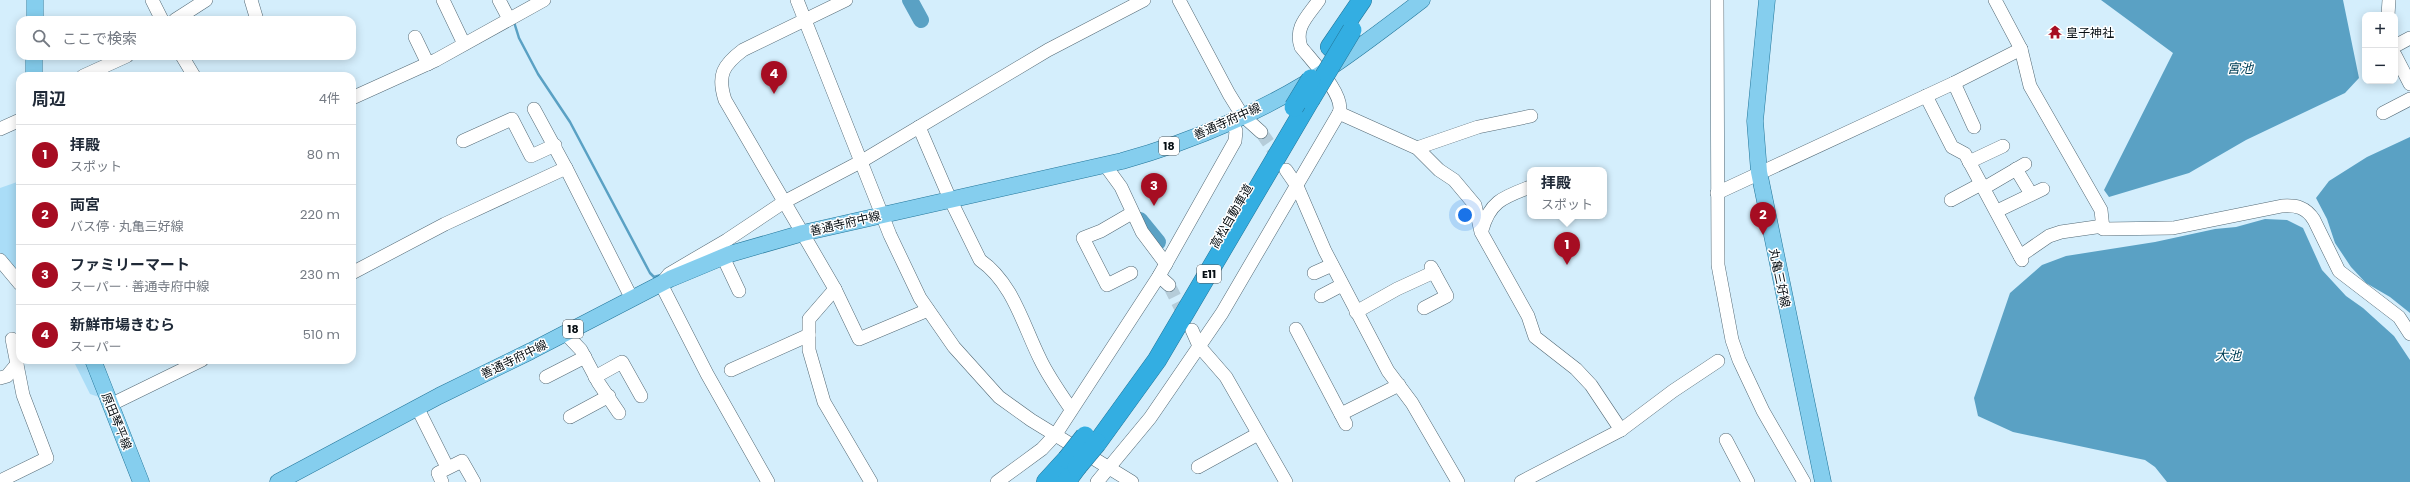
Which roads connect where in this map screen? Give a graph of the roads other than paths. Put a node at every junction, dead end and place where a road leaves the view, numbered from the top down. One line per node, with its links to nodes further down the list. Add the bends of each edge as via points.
1 (35, 0): 21 (main road)
2 (152, 0): 22 (street)
3 (206, 0): 23 (street)
4 (250, 0): 24 (street)
5 (443, 0): 29 (street)
6 (498, 0): 25 (street)
7 (544, 0): 25 (street)
8 (797, 0): 26 (street)
9 (846, 0): 26 (street)
10 (1144, 0): 53 (street, via 1048,50)
11 (1179, 0): 51 (street, via 1229,94)
12 (1319, 0): 40 (street, via 1298,31 1298,39)
13 (1362, 0): 46 (highway, 高松自動車道 / E11, bridge, via 1330,47)
14 (1373, 0): 46 (highway, 高松自動車道 / E11, bridge)
15 (1422, 0): 40 (main road, 善通寺府中線 / 18)
16 (1717, 0): 70 (street)
17 (1767, 0): 66 (main road, 丸亀三好線, via 1755,121)
18 (1995, 0): 31 (street)
19 (2389, 0): 20 (street)
20 (2388, 12)
21 (35, 16)
22 (160, 16)
23 (181, 16)
24 (256, 16)
25 (508, 19): 29 (street)
26 (806, 21): 61 (street); 73 (street, via 743,50 728,63 720,79 725,100)
27 (415, 37): 36 (street)
28 (2410, 38): 30 (street)
29 (464, 44): 36 (street)
30 (2398, 44)
31 (2021, 49): 41 (street); 77 (street, via 2030,86 2102,210)
32 (34, 60): 37 (main road)
33 (118, 60): 38 (street)
34 (184, 60): 39 (street)
35 (2398, 62): 42 (street)
36 (428, 64): 43 (street)
37 (34, 72)
38 (92, 72)
39 (192, 72)
40 (1321, 73): 48 (street, via 1339,96); 51 (main road, 善通寺府中線 / 18)
41 (1954, 83): 44 (street); 54 (street)
42 (2410, 84)
43 (356, 96)
44 (1926, 96): 62 (street, via 1952,146 1965,154); 66 (street)
45 (2410, 99): 49 (street)
46 (1302, 104): 128 (highway, 高松自動車道 / E11, bridge, via 1190,288 1091,439)
47 (534, 109): 58 (street)
48 (1339, 113): 60 (street); 67 (street)
49 (2383, 113)
50 (1531, 116): 60 (street, via 1478,127)
51 (1237, 117): 56 (street); 63 (main road, 善通寺府中線 / 18, via 1158,151); 82 (street, via 1234,141)
52 (16, 122): 55 (street)
53 (919, 127): 61 (street); 71 (street)
54 (1974, 127)
55 (0, 129)
56 (1261, 132)
57 (463, 141): 58 (street, via 512,119 531,156)
58 (554, 145): 64 (street)
59 (2003, 146): 62 (street)
60 (1418, 148): 78 (street, via 1439,170 1454,180 1475,205)
61 (862, 161): 73 (street); 76 (street)
62 (1969, 162): 68 (street)
63 (1105, 165): 71 (main road, 善通寺府中線 / 18); 75 (street, via 1121,187)
64 (566, 168): 84 (street, via 445,224); 95 (street)
65 (1286, 170): 67 (street)
66 (1759, 172): 70 (street); 149 (main road, 丸亀三好線)
67 (1297, 186): 83 (street); 105 (street, via 1234,294)
68 (1982, 186): 72 (street); 74 (street); 74 (street, via 2021,166 2037,192)
69 (1527, 187): 78 (street, via 1506,195 1495,204 1486,215)
70 (1717, 193): 148 (street, via 1718,265 1732,340 1763,411)
71 (950, 200): 76 (main road, 善通寺府中線 / 18); 121 (street, via 980,260 1005,287 1018,309 1041,361)
72 (1951, 200)
73 (784, 202): 79 (street); 89 (street, via 669,274)
74 (1997, 211): 77 (street, via 2021,258 2049,236)
75 (1132, 213): 82 (street, via 1142,232); 85 (street, via 1101,231 1082,238 1107,285)
76 (884, 214): 79 (main road, 善通寺府中線 / 18); 97 (street, via 911,281)
77 (2103, 226): 102 (street, via 2103,229 2173,228 2294,205 2309,213 2314,220 2339,271 2399,317)
78 (1481, 232): 124 (street, via 1528,316 1535,337 1576,369 1591,385)
79 (803, 233): 80 (main road, 善通寺府中線 / 18); 92 (street, via 810,250)
80 (723, 257): 89 (main road, 善通寺府中線 / 18); 93 (street)
81 (0, 260): 88 (street)
82 (1166, 264): 87 (street)
83 (1332, 265): 86 (street); 91 (street)
84 (356, 272)
85 (1131, 274)
86 (1314, 274)
87 (1159, 276): 90 (street); 121 (street)
88 (16, 279)
89 (661, 284): 95 (main road, 善通寺府中線 / 18); 138 (street, via 710,380)
90 (1169, 285)
91 (1342, 285): 94 (street); 98 (street)
92 (835, 289): 97 (street, via 859,339); 103 (street, via 809,319)
93 (739, 292)
94 (1321, 296)
95 (632, 299): 101 (main road, 善通寺府中線 / 18)
96 (1424, 308): 98 (street, via 1446,296 1433,269)
97 (928, 310): 125 (street, via 954,347 999,396 1031,420)
98 (1356, 312): 116 (street, via 1388,371)
99 (1296, 329): 116 (street, via 1343,419)
100 (1192, 330): 105 (street)
101 (565, 333): 106 (street); 120 (main road, 善通寺府中線 / 18)
102 (2410, 334)
103 (809, 335): 112 (street); 139 (street, via 809,350 824,402)
104 (12, 339): 107 (street)
105 (1200, 346): 126 (street, via 1226,377); 130 (street, via 1150,418)
106 (585, 357): 113 (street); 114 (street)
107 (16, 359)
108 (1718, 361): 124 (street)
109 (17, 364): 115 (street, via 7,376); 132 (street, via 23,395 47,458)
110 (95, 364): 119 (main road, 原田琴平線)
111 (194, 364): 119 (street)
112 (731, 370)
113 (546, 377)
114 (595, 377): 117 (street); 118 (street, via 622,362)
115 (0, 378)
116 (1399, 385): 145 (street)
117 (609, 396): 122 (street); 123 (street)
118 (641, 396)
119 (110, 405): 134 (main road, 原田琴平線)
120 (417, 407): 129 (street); 135 (main road, 善通寺府中線 / 18)
121 (1071, 409): 125 (street)
122 (619, 413)
123 (570, 417)
124 (1621, 430): 146 (street)
125 (1056, 434): 130 (street); 140 (street, via 1042,449)
126 (1258, 434): 131 (street); 144 (street)
127 (1726, 440): 147 (street, via 1744,464)
128 (1072, 463): 141 (highway, 高松自動車道 / E11); 142 (highway, 高松自動車道 / E11)
129 (447, 467): 136 (street, via 438,473); 137 (street, via 462,461)
130 (1109, 467): 133 (street); 143 (street)
131 (1198, 467)
132 (0, 480)
133 (1127, 480)
134 (141, 482)
135 (278, 482)
136 (442, 482)
137 (474, 482)
138 (768, 482)
139 (870, 482)
140 (997, 482)
141 (1046, 482)
142 (1066, 482)
143 (1097, 482)
144 (1286, 482)
145 (1458, 482)
146 (1521, 482)
147 (1748, 482)
148 (1804, 482)
149 (1823, 482)

